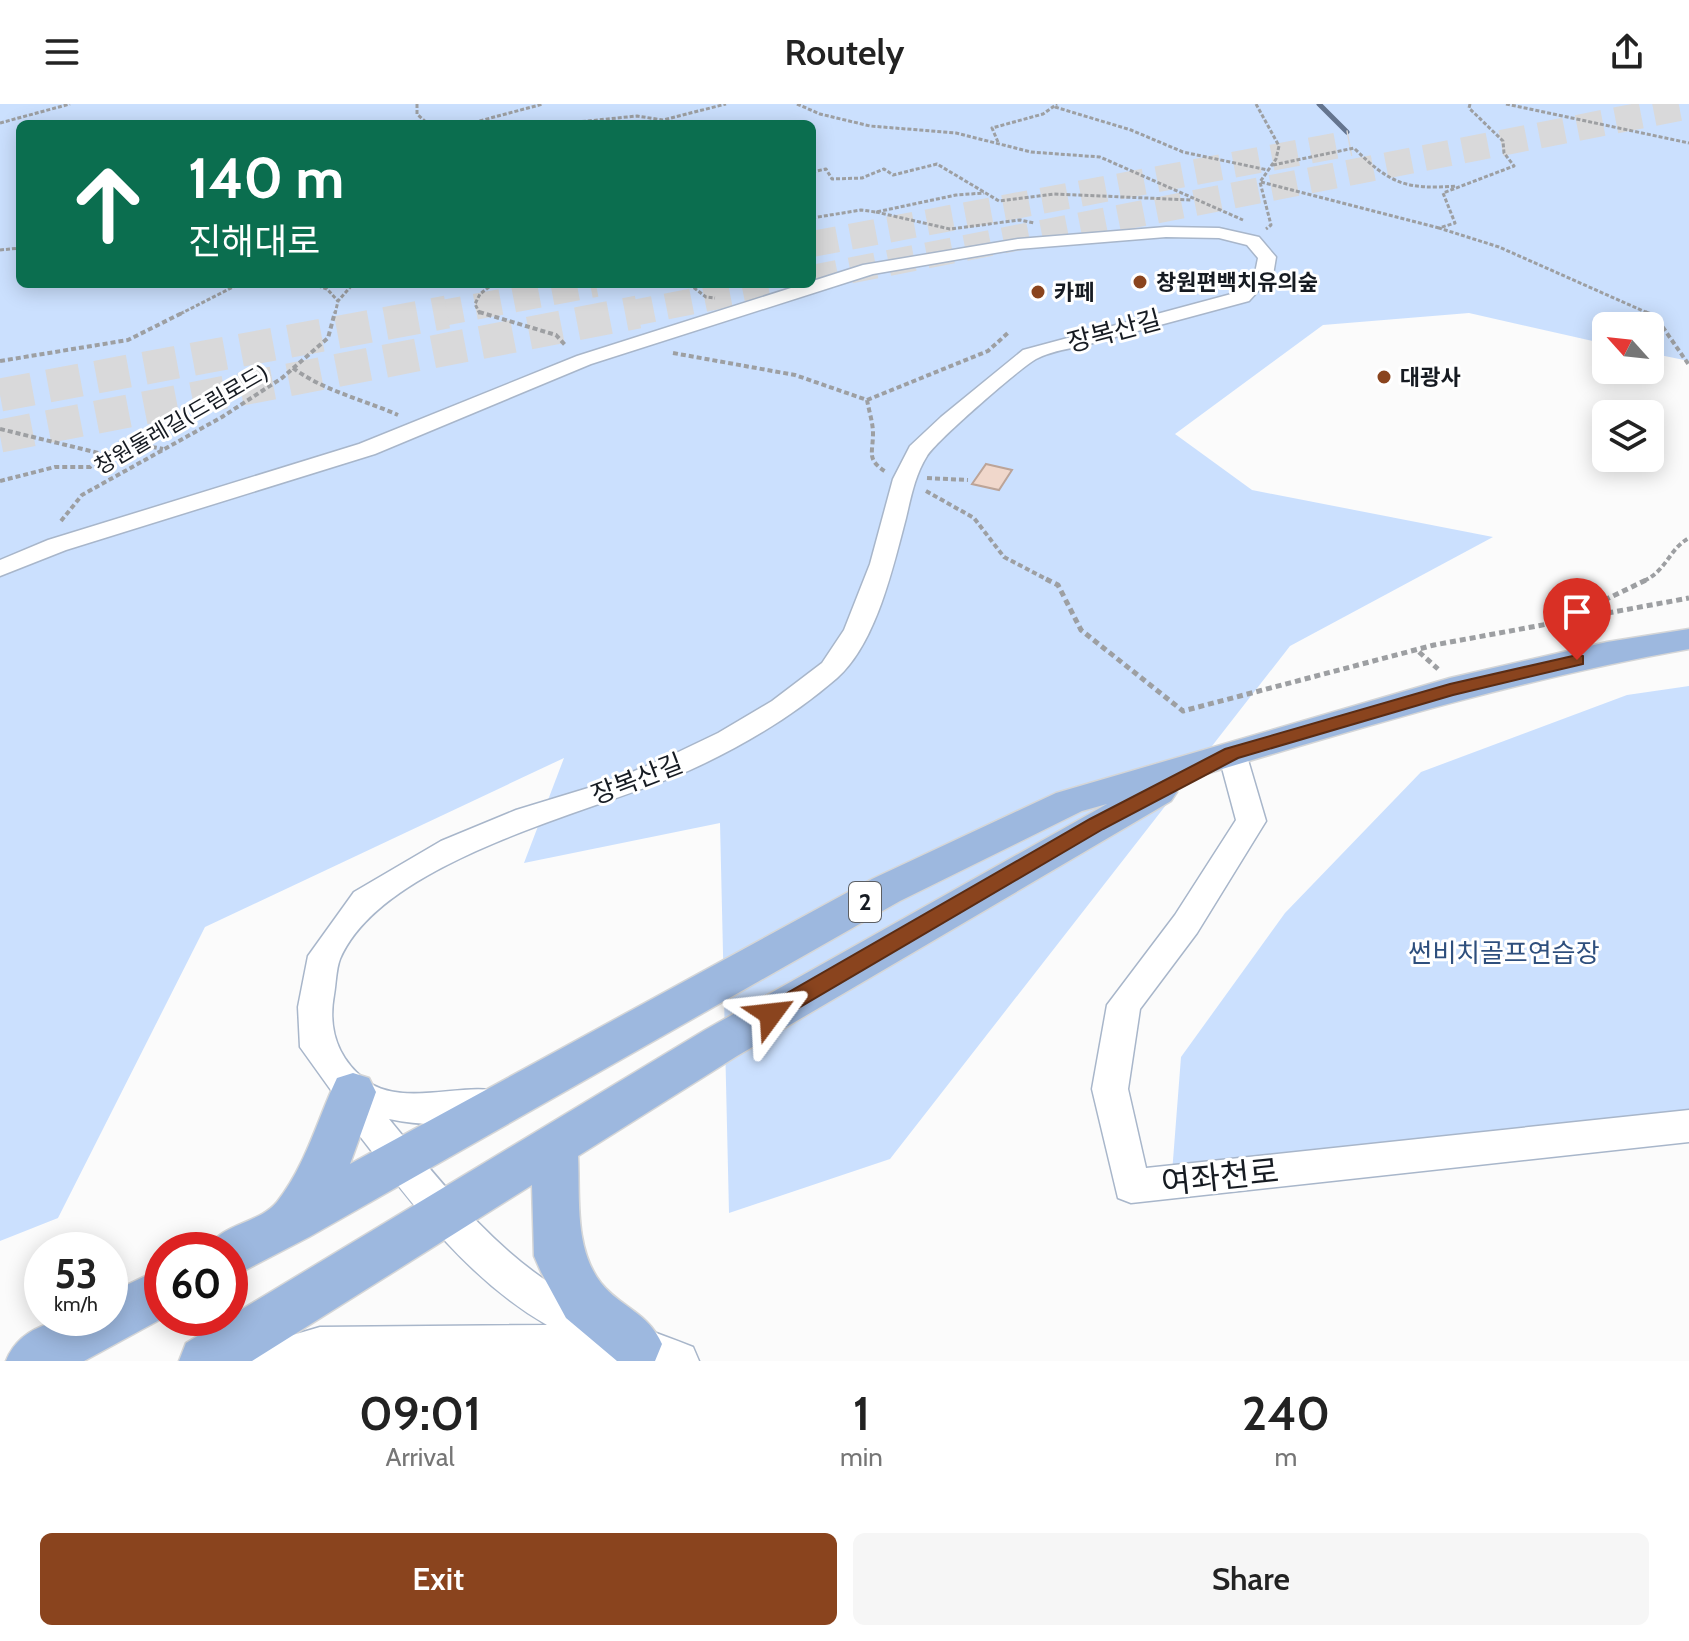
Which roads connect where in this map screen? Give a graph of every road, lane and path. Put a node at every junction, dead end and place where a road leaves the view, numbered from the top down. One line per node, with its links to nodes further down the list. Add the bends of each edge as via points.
1 (70, 104): 13 (path)
2 (543, 104): 9 (path)
3 (726, 104): 12 (path)
4 (797, 104): 14 (path, via 870,126 956,133)
5 (1256, 104): 16 (path, via 1279,146)
6 (1470, 104): 20 (path, via 1503,141 1514,166)
7 (1506, 104): 15 (path)
8 (1056, 106): 14 (path, via 992,128); 17 (path, via 1183,152)
9 (483, 120)
10 (612, 120): 11 (path)
11 (663, 120)
12 (663, 120)
13 (0, 123)
14 (999, 143): 22 (path, via 1031,152 1100,157)
15 (1689, 143)
16 (1272, 165): 17 (path); 20 (path, via 1295,156 1326,156 1354,148 1374,169 1408,190)
17 (1268, 170): 19 (path)
18 (816, 171): 21 (path, via 826,169 832,179 862,178 884,169 893,175 937,164)
19 (1260, 182): 25 (path); 27 (path, via 1271,225)
20 (1470, 185): 25 (path, via 1443,193 1455,223)
21 (985, 193): 22 (path, via 999,201 1054,194); 23 (path)
22 (1201, 201): 27 (path, via 1239,215)
23 (876, 212): 24 (path); 26 (path, via 961,229 966,224 1020,220)
24 (816, 217)
25 (1439, 228): 39 (path, via 1499,247 1655,316)
26 (1069, 238): 27 (street, via 1219,233); 28 (street, via 937,255)
27 (1253, 241): 46 (street, 장복산길, via 1267,257 1268,267 1242,297 1030,354 918,451)
28 (816, 286)
29 (231, 288): 38 (path, via 128,340)
30 (324, 288): 34 (path)
31 (349, 288): 34 (path, 창원둘레길(드림로드))
32 (488, 288): 37 (path, via 475,304 481,315 556,335)
33 (809, 288): 36 (street)
34 (338, 301): 40 (path, 창원둘레길(드림로드), via 328,338)
35 (1009, 332): 41 (path, via 988,351)
36 (634, 343): 37 (street); 41 (path, via 822,380)
37 (588, 358): 42 (street)
38 (0, 361)
39 (1689, 365)
40 (293, 368): 42 (path, via 318,386 401,416); 44 (path, 창원둘레길(드림로드), via 250,400)
41 (867, 400): 46 (path, via 873,464)
42 (447, 415): 50 (street, via 274,481)
43 (0, 429): 45 (path)
44 (163, 449): 45 (path, via 132,443 110,447); 50 (path, 창원둘레길(드림로드), via 82,495 59,524)
45 (103, 454): 48 (path, via 90,467 55,467)
46 (905, 478): 47 (path); 53 (path, via 974,518 1004,557 1058,585 1081,630 1183,711 1304,675); 57 (street, 장복산길, via 857,630 831,669 728,740 621,788 527,817 452,849 365,900 324,956 315,1007 317,1047)
47 (968, 480)
48 (0, 481)
49 (1689, 538): 53 (path, via 1660,573)
50 (57, 545): 51 (street)
51 (0, 569)
52 (1689, 598): 53 (path)
53 (1578, 613): 55 (path)
54 (1689, 639): 55 (main road, 2)
55 (1630, 649): 56 (main road, 2, via 1450,689)
56 (1232, 753): 58 (main road, 2, via 1069,802 886,890); 59 (street, 여좌천로, via 1251,821 1186,924 1124,1005 1110,1089 1131,1186); 60 (main road, 2, via 934,918)
57 (353, 1092): 58 (street, via 403,1109 443,1111); 61 (street, 장복산길); 63 (main road, via 324,1169)
58 (519, 1097): 61 (main road, 2)
59 (1689, 1126)
60 (554, 1145): 62 (main road, 2); 66 (main road, via 559,1256 584,1301)
61 (401, 1162): 62 (street, 장복산길); 63 (main road, 2)
62 (444, 1215): 66 (street, 장복산길, via 526,1289 584,1323); 68 (main road, 2)
63 (291, 1223): 64 (main road, 2)
64 (248, 1246)
65 (144, 1302): 67 (main road)
66 (657, 1352): 69 (street, via 320,1347)
67 (32, 1361)
68 (205, 1361)
69 (266, 1361)

